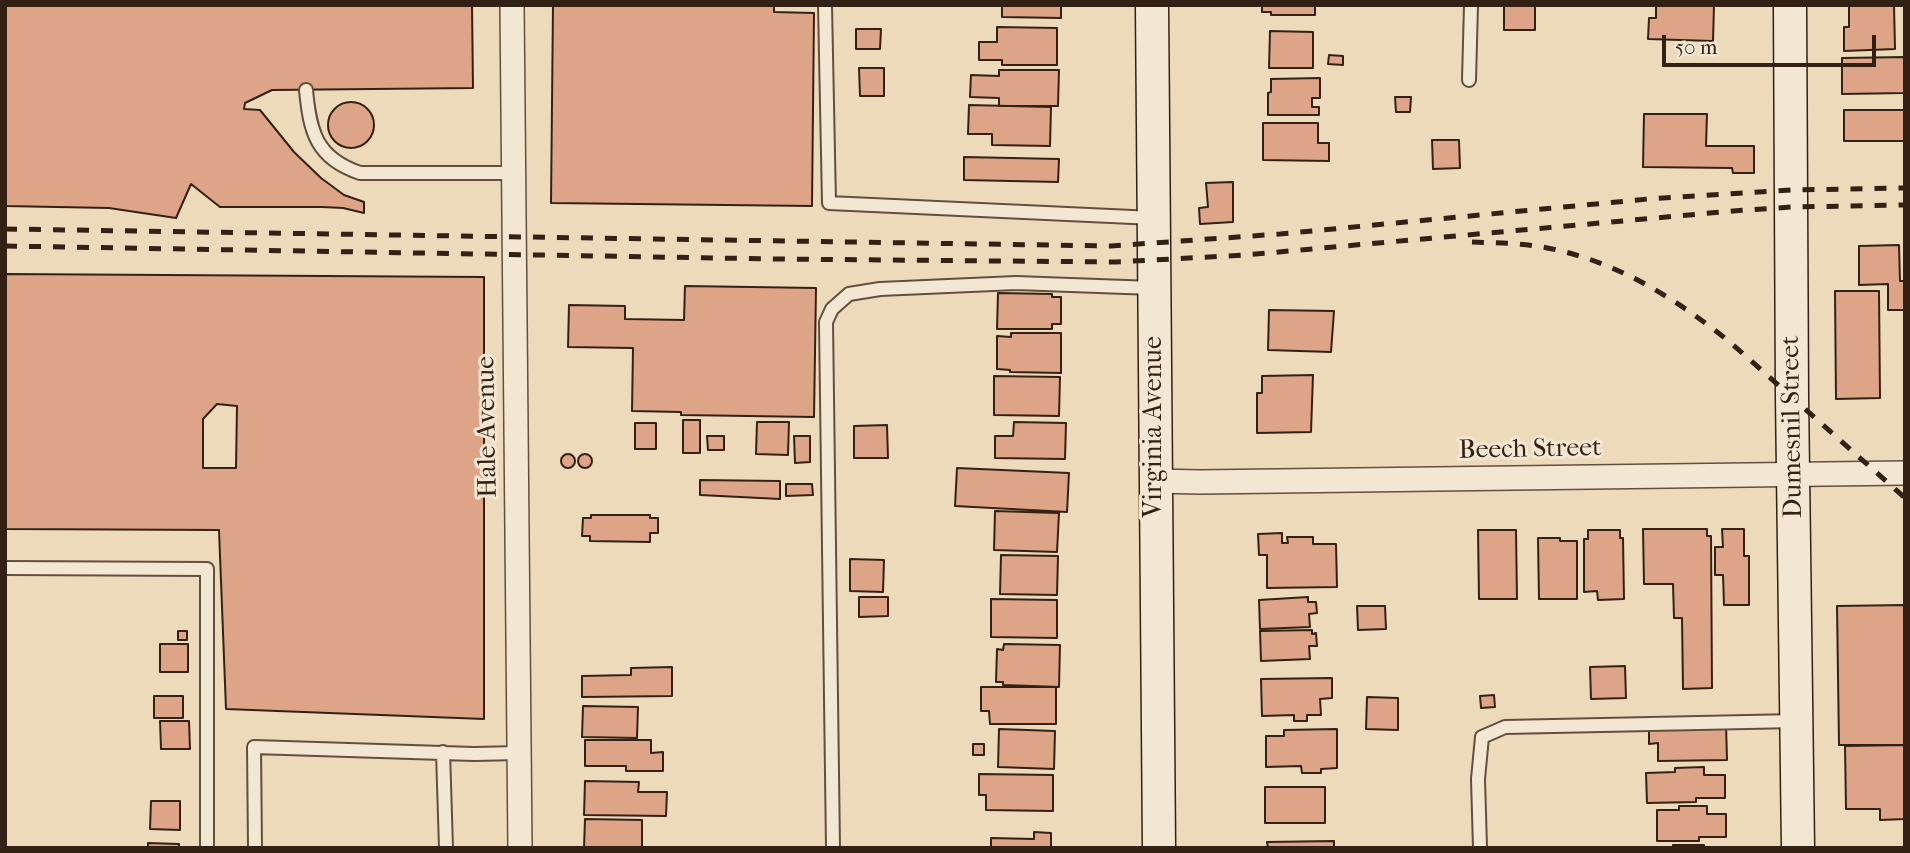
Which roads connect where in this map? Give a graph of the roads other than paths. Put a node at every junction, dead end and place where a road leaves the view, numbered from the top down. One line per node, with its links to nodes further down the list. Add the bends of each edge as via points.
1 (512, 5): 8 (street, Hale Avenue)
2 (825, 5): 9 (lane, via 829,203)
3 (1152, 5): 9 (main road, Virginia Avenue)
4 (1471, 5): 6 (lane)
5 (1790, 5): 12 (main road, Dumesnil Street)
6 (1469, 80)
7 (306, 90): 8 (lane, via 315,136 326,154 342,167 360,173)
8 (514, 173): 17 (street, Hale Avenue)
9 (1154, 218): 10 (main road, Virginia Avenue)
10 (1155, 288): 13 (main road, Virginia Avenue); 22 (lane, via 1016,283 880,289 849,294 832,309 826,322)
11 (1905, 473): 12 (street, Beech Street)
12 (1793, 474): 13 (street, Beech Street); 15 (main road, Dumesnil Street)
13 (1156, 481): 23 (main road, Virginia Avenue)
14 (5, 568): 18 (lane, via 207,569)
15 (1797, 721): 24 (lane, via 1505,727 1482,737); 25 (main road, Dumesnil Street)
16 (443, 752): 17 (lane); 19 (lane, via 254,747); 20 (lane)
17 (519, 753): 21 (street, Hale Avenue)
18 (207, 848)
19 (255, 848)
20 (446, 848)
21 (520, 848)
22 (833, 848)
23 (1159, 848)
24 (1480, 848)
25 (1798, 848)

